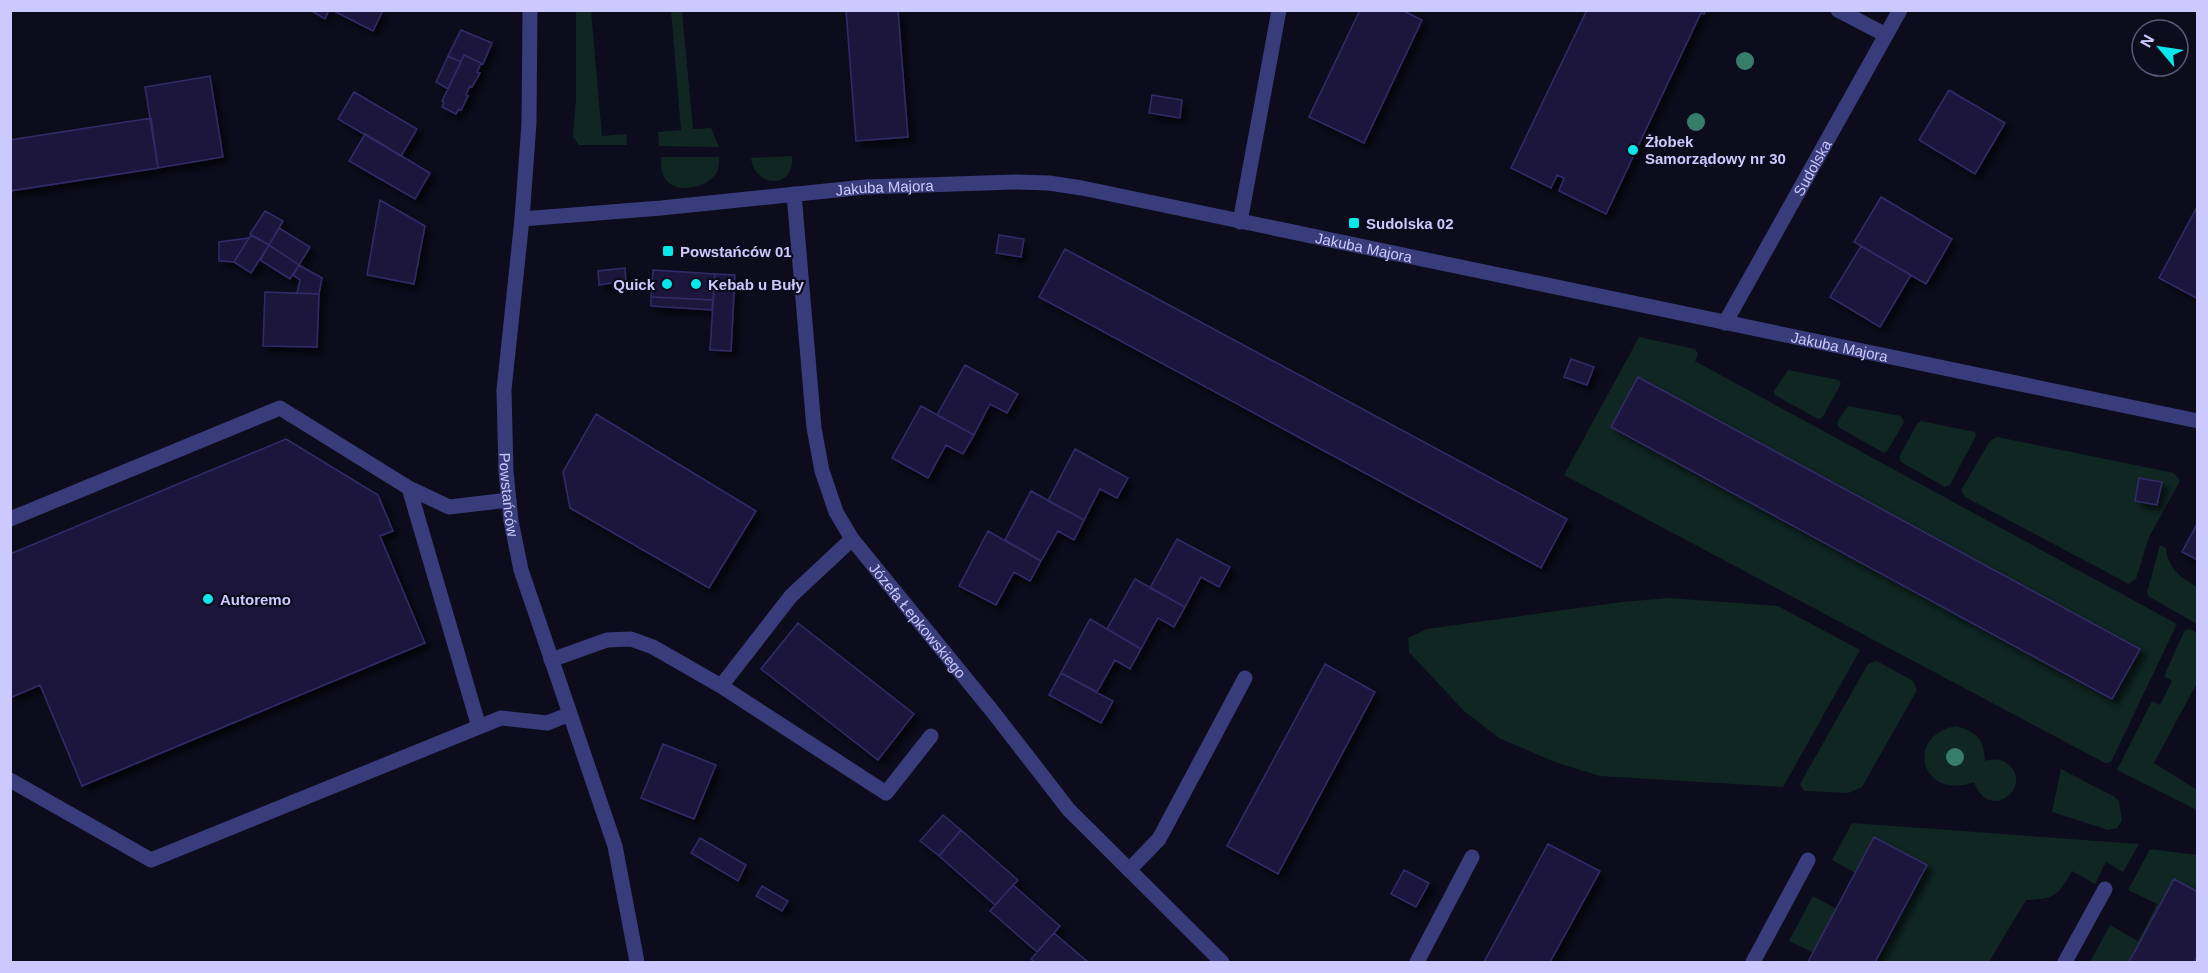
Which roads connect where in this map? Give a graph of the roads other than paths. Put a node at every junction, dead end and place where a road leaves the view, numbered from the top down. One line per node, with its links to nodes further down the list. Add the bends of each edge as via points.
1 (530, 10): 7 (street, Powstańców, via 529,123)
2 (1279, 10): 8 (street)
3 (1838, 10): 5 (street)
4 (1900, 10): 5 (street, Sudolska)
5 (1886, 35): 9 (street, Sudolska)
6 (794, 194): 7 (street, Jakuba Majora); 8 (street, Jakuba Majora, via 865,187 1049,183); 14 (street, Józefa Łepkowskiego, via 814,428 822,471 836,512)
7 (522, 219): 12 (street, Powstańców, via 504,390)
8 (1240, 222): 9 (street, Jakuba Majora)
9 (1725, 323): 10 (street, Jakuba Majora)
10 (2198, 421)
11 (409, 488): 12 (street, via 449,507); 13 (street, via 280,408); 19 (street)
12 (509, 500): 15 (street, Powstańców, via 521,570)
13 (10, 519)
14 (852, 539): 17 (street, via 791,596); 24 (street, Józefa Łepkowskiego, via 1069,810)
15 (551, 660): 17 (street, via 607,640 631,639 654,647); 18 (street, Powstańców)
16 (1245, 678): 24 (street, via 1159,839)
17 (720, 686): 20 (street, via 886,793)
18 (570, 714): 19 (street, via 548,723 501,718); 26 (street, Powstańców, via 615,846)
19 (479, 727): 21 (street, via 151,860)
20 (931, 736)
21 (10, 780)
22 (1472, 858): 28 (street)
23 (1808, 860): 29 (street)
24 (1129, 870): 27 (street, Józefa Łepkowskiego)
25 (2105, 889): 30 (street)
26 (637, 963)
27 (1222, 963)
28 (1416, 963)
29 (1754, 963)
30 (2065, 963)

